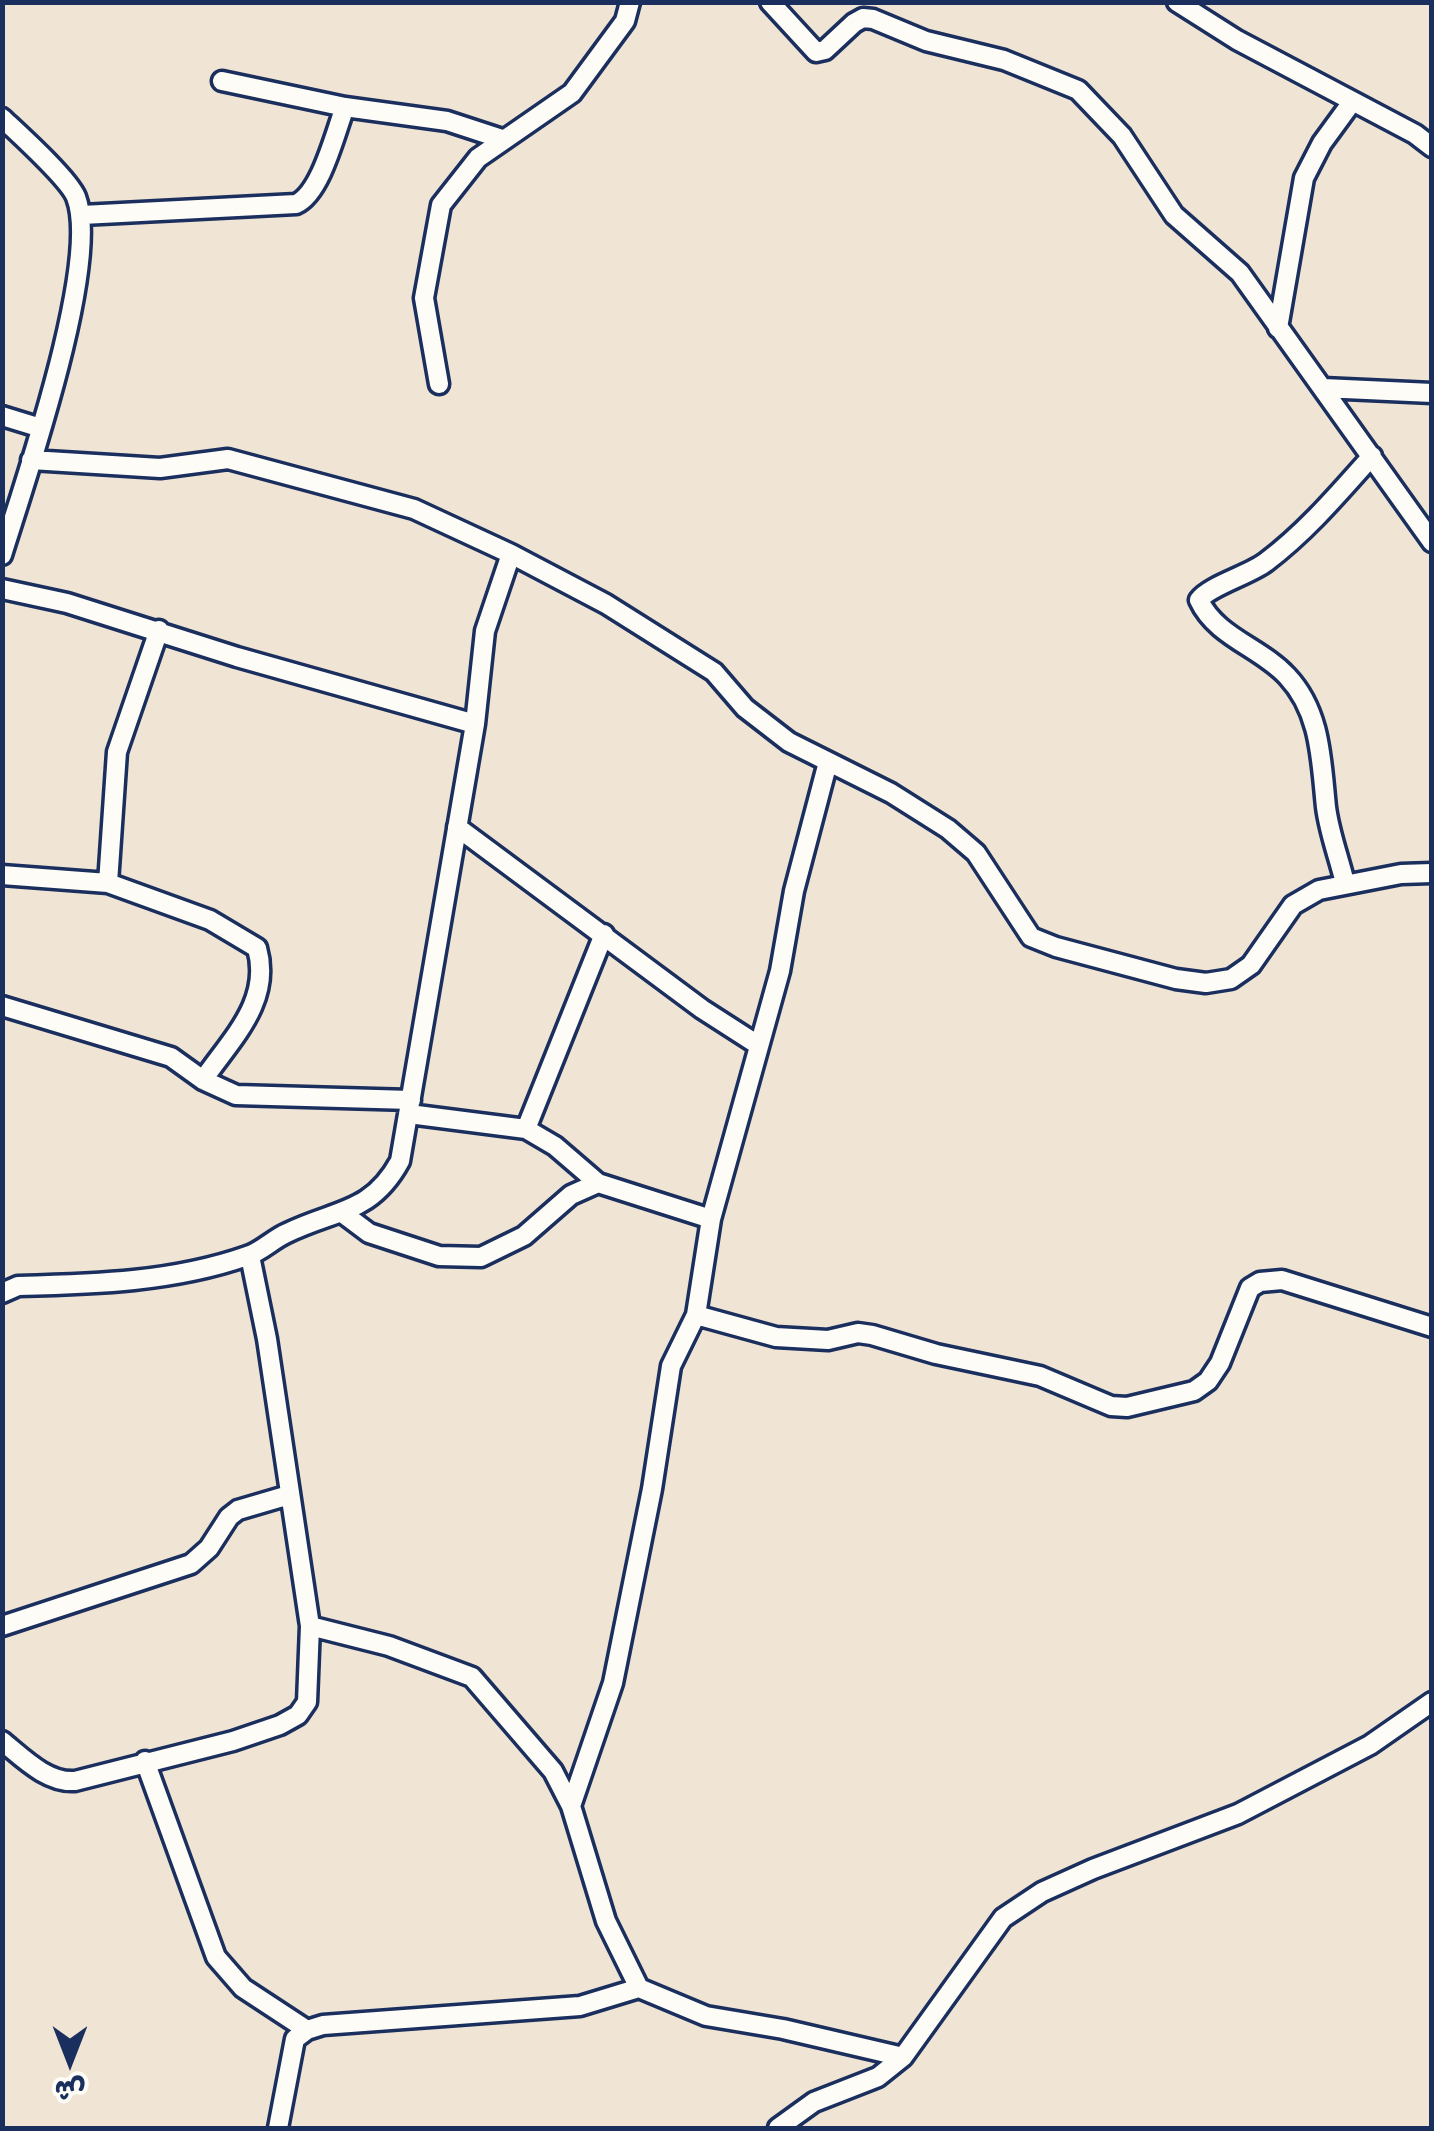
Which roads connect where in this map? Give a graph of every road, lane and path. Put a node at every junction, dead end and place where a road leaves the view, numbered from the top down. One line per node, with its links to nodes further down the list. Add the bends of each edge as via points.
1 (630, 2): 8 (street, via 625,21 572,93)
2 (770, 2): 11 (street, via 816,52 863,18 1078,90 1122,136 1174,215 1240,273)
3 (1177, 2): 5 (street)
4 (222, 81): 6 (street)
5 (1352, 102): 9 (street); 11 (street, via 1304,178)
6 (345, 107): 8 (street, via 447,121); 10 (street, via 308,199 296,204)
7 (2, 118): 10 (street, via 73,190)
8 (502, 139): 12 (street, via 441,205 424,298)
9 (1432, 147)
10 (82, 215): 16 (street, via 76,280)
11 (1278, 328): 13 (street)
12 (438, 384)
13 (1323, 388): 14 (street); 17 (street)
14 (1432, 393)
15 (2, 416): 16 (street)
16 (41, 428): 18 (street)
17 (1372, 456): 20 (street); 31 (street, via 1265,563 1200,600 1217,625 1288,676 1311,711)
18 (31, 460): 19 (street); 22 (street, via 160,468 228,459 414,508)
19 (10, 508): 21 (street)
20 (1432, 542)
21 (2, 554)
22 (511, 554): 25 (street, via 485,631); 26 (street, via 714,672 789,742)
23 (2, 588): 24 (street)
24 (159, 630): 25 (street); 30 (street, via 117,752)
25 (475, 724): 27 (street)
26 (828, 762): 31 (street, via 891,793 976,853 1031,937 1176,979 1231,979 1251,964 1293,905); 34 (street)
27 (457, 828): 32 (street); 36 (street)
28 (1432, 874): 31 (street)
29 (2, 875): 30 (street)
30 (108, 883): 35 (street, via 210,920 257,948 258,1001)
31 (1345, 883)
32 (604, 934): 34 (street); 37 (street)
33 (2, 1006): 35 (street, via 172,1057)
34 (758, 1045): 40 (street)
35 (204, 1080): 36 (street, via 236,1095)
36 (410, 1107): 37 (street); 39 (street, via 400,1161 387,1186)
37 (526, 1129): 38 (street)
38 (598, 1184): 39 (street, via 570,1195 524,1236 481,1257 439,1256 369,1232); 40 (street)
39 (341, 1212): 41 (street, via 286,1233)
40 (711, 1218): 43 (street)
41 (250, 1256): 42 (street, via 149,1280 18,1286); 45 (street)
42 (2, 1293)
43 (696, 1315): 44 (street, via 776,1337 872,1335 1040,1376 1127,1407 1194,1392 1208,1382 1250,1288 1260,1282 1282,1280); 51 (street, via 671,1366 613,1683)
44 (1432, 1327)
45 (289, 1494): 46 (street, via 238,1510 191,1564); 47 (street)
46 (2, 1626)
47 (310, 1626): 50 (street, via 307,1702 298,1715 233,1741); 51 (street, via 472,1677 553,1771)
48 (1432, 1702): 54 (street, via 1370,1745 1238,1814 1094,1868 1003,1918)
49 (2, 1741): 50 (street, via 60,1782)
50 (145, 1761): 53 (street, via 216,1956 242,1988)
51 (571, 1806): 52 (street, via 606,1922)
52 (639, 1988): 53 (street, via 580,2006); 54 (street, via 706,2016)
53 (307, 2030): 55 (street, via 295,2039)
54 (903, 2056): 56 (street, via 878,2077 814,2102)
55 (278, 2128)
56 (778, 2128)

